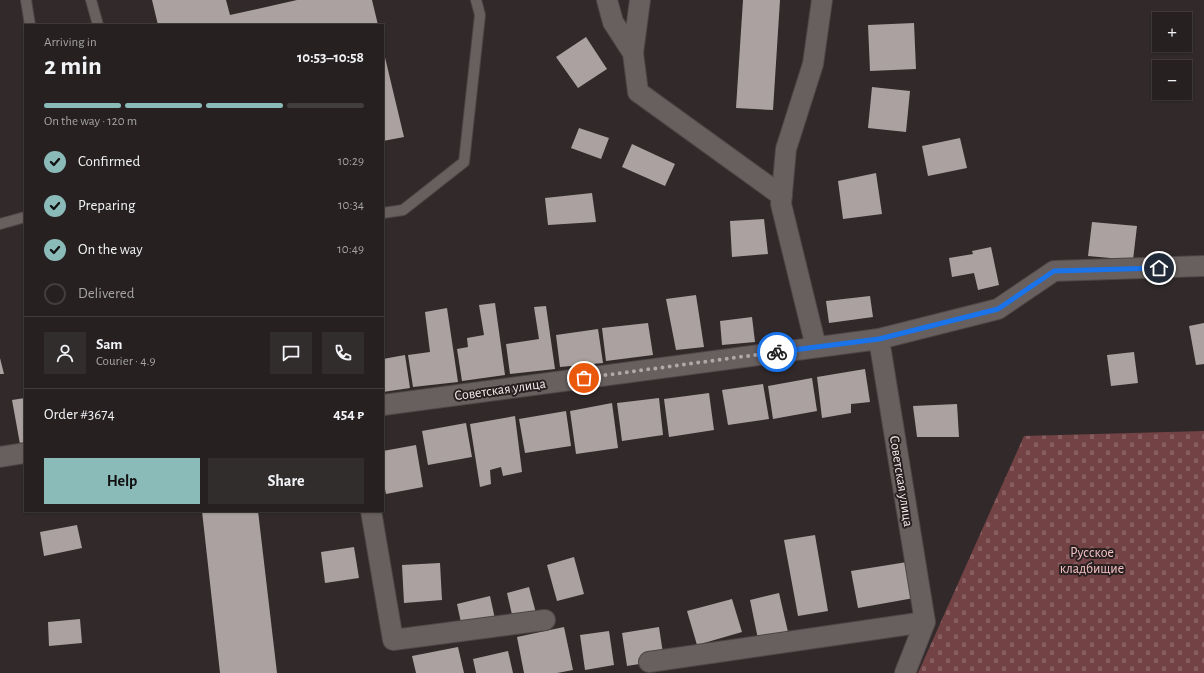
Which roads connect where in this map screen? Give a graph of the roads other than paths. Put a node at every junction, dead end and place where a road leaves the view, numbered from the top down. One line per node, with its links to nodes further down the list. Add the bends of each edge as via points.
1 (26, 0): 7 (lane)
2 (91, 0): 8 (lane)
3 (476, 0): 11 (lane, via 480,15 464,162 404,210)
4 (607, 0): 9 (street, via 613,22)
5 (640, 0): 9 (street)
6 (822, 0): 10 (street, via 813,64 786,149)
7 (30, 24)
8 (98, 24)
9 (633, 53): 10 (street, via 638,92)
10 (782, 196): 16 (street, via 781,204)
11 (384, 213)
12 (24, 217): 13 (lane)
13 (0, 224)
14 (1204, 266): 15 (street, Советская улица, via 1054,271 998,309)
15 (879, 339): 16 (street, Советская улица); 22 (street, Советская улица)
16 (816, 347): 17 (street, Советская улица)
17 (384, 405)
18 (24, 453): 19 (street)
19 (0, 457)
20 (371, 512): 21 (street, via 393,640)
21 (545, 620)
22 (925, 622): 23 (street); 24 (street)
23 (650, 662)
24 (906, 673)

